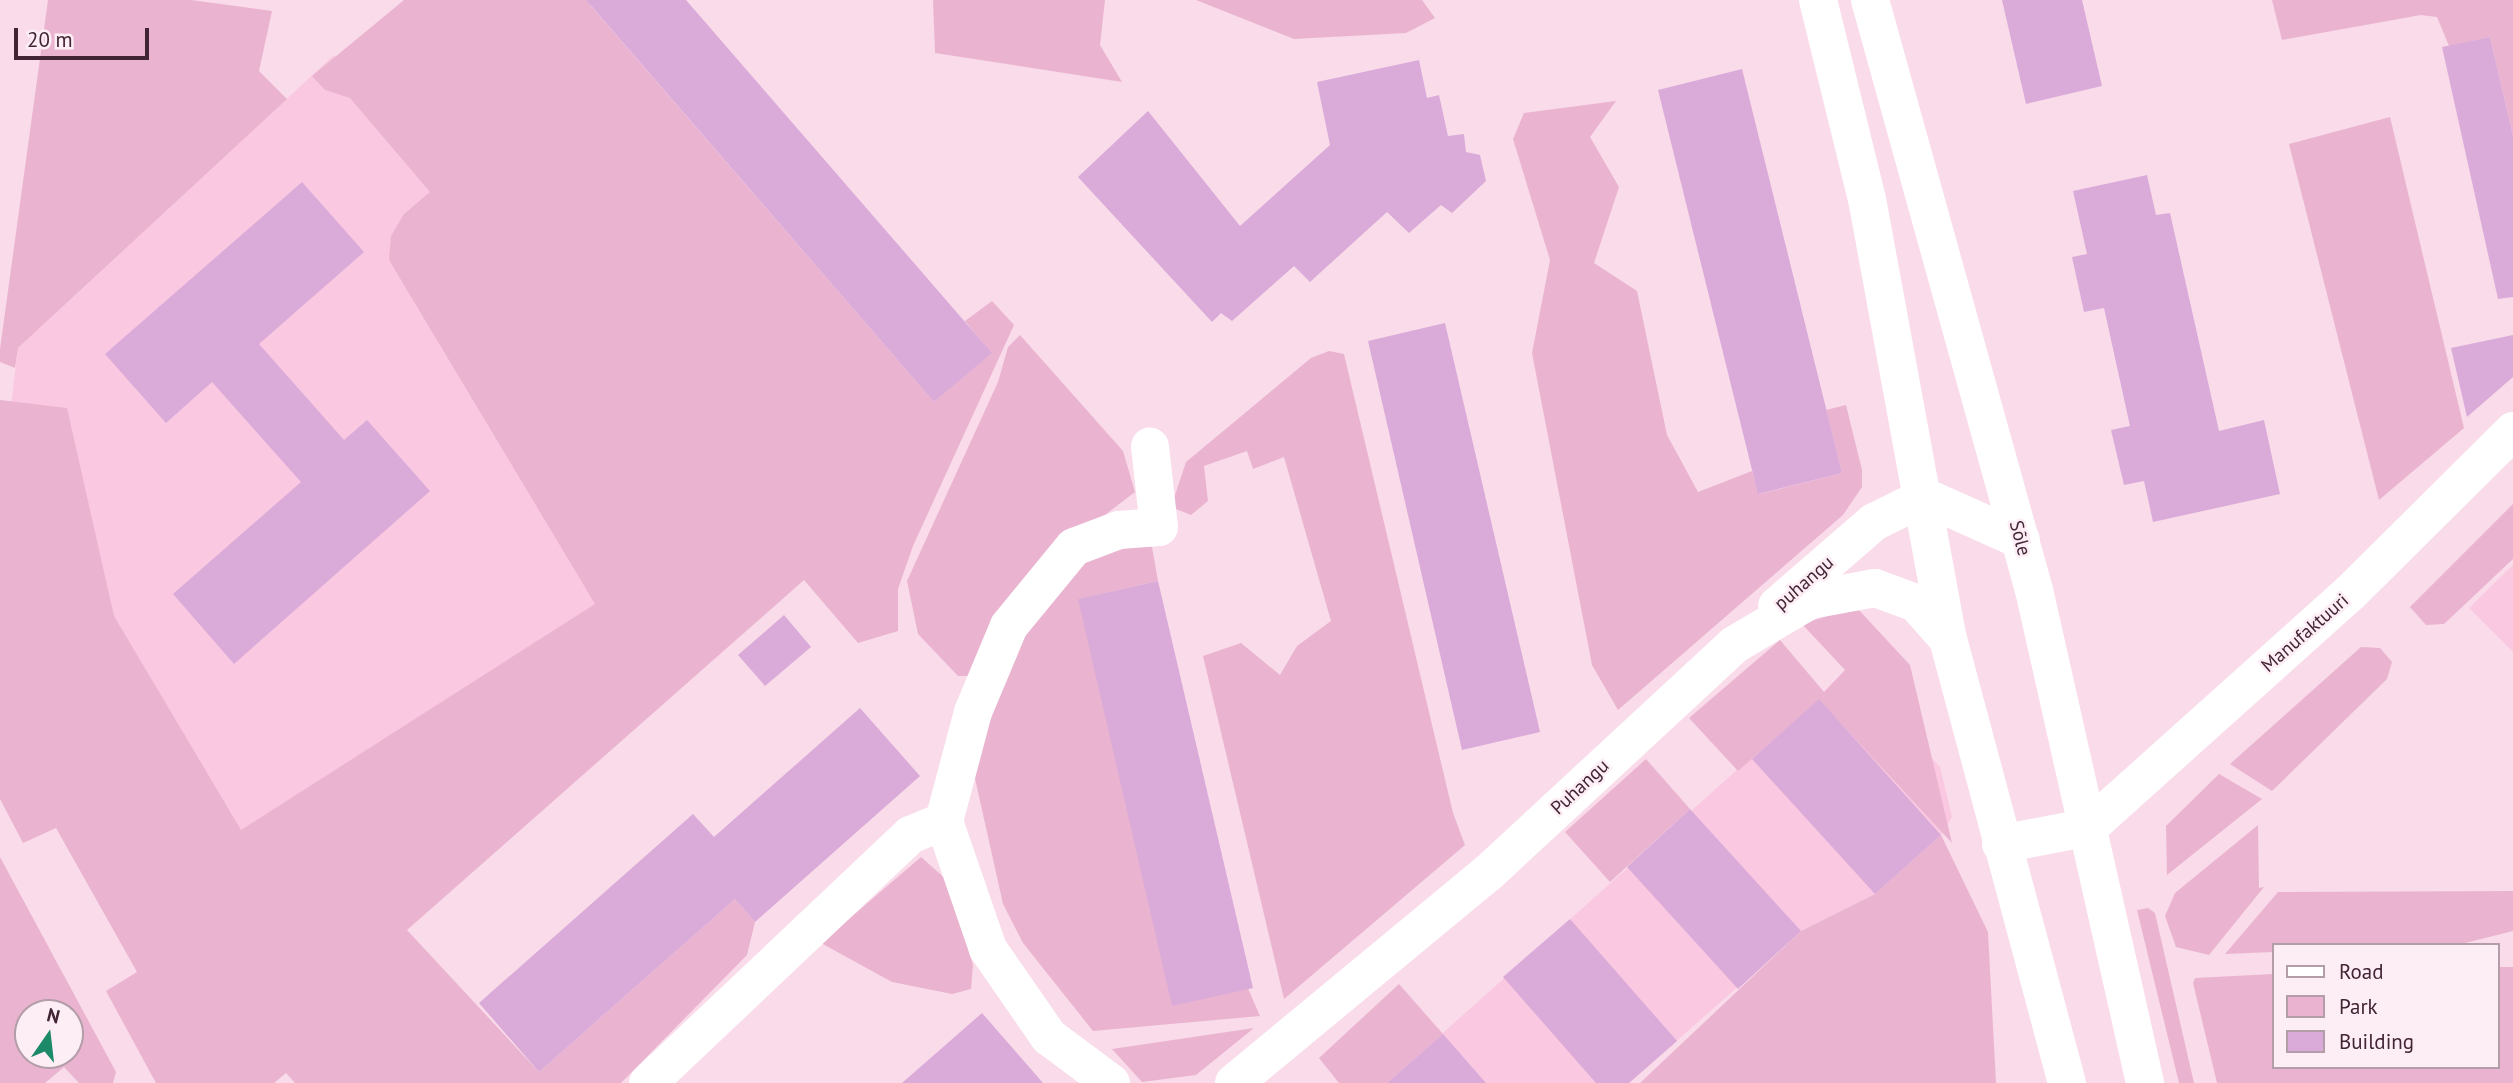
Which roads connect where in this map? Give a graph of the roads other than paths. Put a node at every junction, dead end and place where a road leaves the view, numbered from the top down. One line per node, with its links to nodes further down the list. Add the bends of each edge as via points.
1 (1818, 0): 5 (street, via 1867,199)
2 (1870, 0): 6 (street, Sõle)
3 (2513, 431): 10 (street, Manufaktuuri, via 2350,593)
4 (1150, 447): 9 (street, via 1159,527 1119,530 1074,547 1009,626 973,712)
5 (1925, 497): 6 (street); 7 (street); 8 (street, puhangu, via 1874,522)
6 (2021, 540): 10 (street, Sõle)
7 (1948, 639): 8 (street, Puhangu, via 1916,603 1875,588 1810,600); 11 (street)
8 (1734, 645): 14 (street, Puhangu, via 1488,873)
9 (944, 821): 12 (street, via 910,835); 13 (street, via 988,949 1049,1038)
10 (2090, 827): 11 (street); 16 (street, Sõle)
11 (2001, 844): 15 (street)
12 (648, 1083)
13 (1111, 1083)
14 (1234, 1083)
15 (2067, 1083)
16 (2145, 1083)

